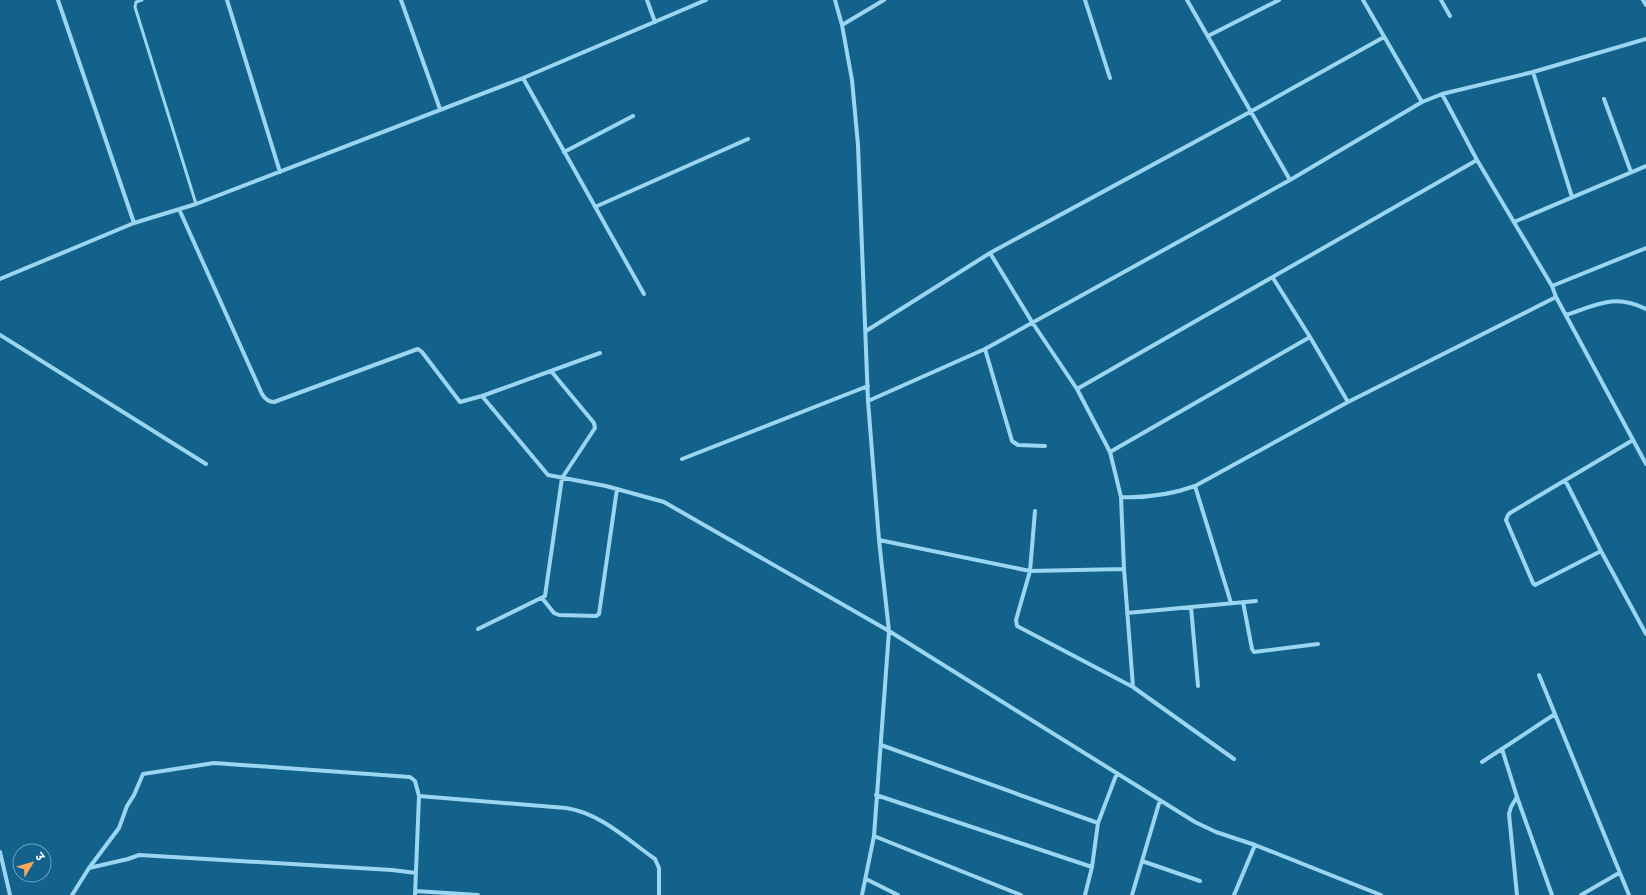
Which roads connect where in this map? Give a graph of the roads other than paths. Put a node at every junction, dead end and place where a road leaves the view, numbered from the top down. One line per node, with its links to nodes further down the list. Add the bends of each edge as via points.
1 (58, 0): 42 (street)
2 (142, 0): 39 (lane, via 136,2 134,7)
3 (227, 0): 35 (street)
4 (401, 0): 28 (street)
5 (647, 0): 17 (street)
6 (706, 0): 17 (street)
7 (835, 0): 18 (street)
8 (884, 0): 18 (street)
9 (1085, 0): 24 (street)
10 (1186, 0): 19 (street)
11 (1279, 0): 19 (street)
12 (1363, 0): 20 (street)
13 (1441, 0): 16 (street)
14 (1643, 0): 15 (street)
15 (1646, 5)
16 (1450, 16)
17 (655, 22): 23 (street)
18 (842, 25): 54 (street, via 852,80 858,145)
19 (1208, 36): 29 (street)
20 (1384, 37): 27 (street); 29 (street)
21 (1646, 39): 22 (street)
22 (1533, 72): 25 (street); 38 (street)
23 (523, 78): 28 (street); 32 (street)
24 (1110, 78)
25 (1442, 94): 27 (street); 33 (street)
26 (1604, 98): 36 (street)
27 (1422, 102): 37 (street)
28 (440, 109): 35 (street)
29 (1250, 112): 37 (street); 45 (street)
30 (633, 116): 32 (street)
31 (748, 139): 40 (street)
32 (564, 152): 40 (street)
33 (1477, 160): 43 (street); 46 (street)
34 (1646, 166): 36 (street)
35 (280, 172): 39 (street)
36 (1631, 172): 38 (street)
37 (1290, 180): 53 (street)
38 (1572, 197): 43 (street)
39 (196, 204): 41 (street)
40 (595, 207): 49 (street)
41 (179, 209): 42 (street); 62 (street, via 265,399 274,402 418,350 458,401)
42 (134, 222): 47 (street)
43 (1514, 222): 48 (street)
44 (1646, 248): 48 (street)
45 (990, 253): 53 (street); 54 (street)
46 (1273, 278): 56 (street); 61 (street)
47 (0, 279)
48 (1552, 286): 50 (street)
49 (644, 294)
50 (1556, 297): 52 (street); 64 (street)
51 (1646, 309): 52 (street, via 1627,302 1606,301)
52 (1566, 315): 65 (street)
53 (1032, 322): 57 (street); 61 (street)
54 (866, 331): 60 (street)
55 (0, 335): 69 (street)
56 (1310, 337): 64 (street); 67 (street)
57 (985, 349): 63 (street); 66 (street, via 1012,441 1018,445)
58 (600, 353): 59 (street)
59 (550, 371): 62 (street); 71 (street, via 596,426)
60 (868, 386): 63 (street); 68 (street)
61 (1077, 389): 67 (street)
62 (482, 396): 71 (street, via 548,475)
63 (868, 401): 77 (street)
64 (1348, 402): 73 (street)
65 (1633, 440): 70 (street); 72 (street)
66 (1045, 446)
67 (1110, 452): 75 (street)
68 (682, 459)
69 (206, 464)
70 (1646, 464)
71 (562, 478): 74 (street); 81 (street, via 546,592)
72 (1566, 480): 78 (street); 78 (street, via 1510,512 1506,517 1533,583 1538,585)
73 (1195, 486): 75 (street, via 1158,496); 84 (street)
74 (617, 489): 81 (street, via 599,614 559,615 554,613); 88 (street, via 664,502)
75 (1122, 497): 79 (street)
76 (1035, 511): 80 (street)
77 (879, 540): 80 (street); 88 (street)
78 (1601, 551): 89 (street)
79 (1124, 569): 80 (street); 86 (street)
80 (1030, 571): 93 (street, via 1016,620 1017,626)
81 (542, 598): 87 (street)
82 (1256, 601): 83 (street)
83 (1243, 602): 84 (street); 90 (street, via 1254,652)
84 (1231, 603): 85 (street)
85 (1191, 607): 86 (street); 92 (street)
86 (1127, 613): 93 (street)
87 (478, 629)
88 (889, 631): 95 (street); 99 (street)
89 (1646, 634)
90 (1318, 644)
91 (1539, 675): 94 (street)
92 (1198, 686)
93 (1133, 687): 97 (street)
94 (1555, 714): 96 (street); 112 (street)
95 (881, 745): 100 (street); 104 (street)
96 (1502, 749): 98 (street); 102 (street)
97 (1234, 759)
98 (1482, 762)
99 (1117, 773): 103 (street); 104 (street)
100 (876, 795): 105 (street); 109 (street)
101 (419, 796): 110 (street, via 415,781 410,777 214,763 146,773 142,775 119,828); 111 (street); 119 (street, via 566,808 585,812 655,859 659,868)
102 (1517, 798): 127 (street, via 1509,814); 128 (street)
103 (1160, 800): 106 (street, via 1216,832); 108 (street)
104 (1098, 823): 109 (street)
105 (874, 836): 113 (street); 122 (street)
106 (1255, 845): 125 (street); 126 (street)
107 (0, 852): 116 (street)
108 (1142, 861): 114 (street); 124 (street)
109 (1092, 867): 123 (street)
110 (89, 868): 111 (street, via 138,855); 117 (street)
111 (416, 873): 115 (street)
112 (1619, 873): 129 (street); 130 (street)
113 (866, 879): 120 (street); 121 (street)
114 (1200, 881)
115 (415, 893): 118 (street)
116 (10, 895)
117 (72, 895)
118 (478, 895)
119 (659, 895)
120 (862, 895)
121 (898, 895)
122 (1021, 895)
123 (1085, 895)
124 (1132, 895)
125 (1234, 895)
126 (1381, 895)
127 (1517, 895)
128 (1552, 895)
129 (1581, 895)
130 (1629, 895)

